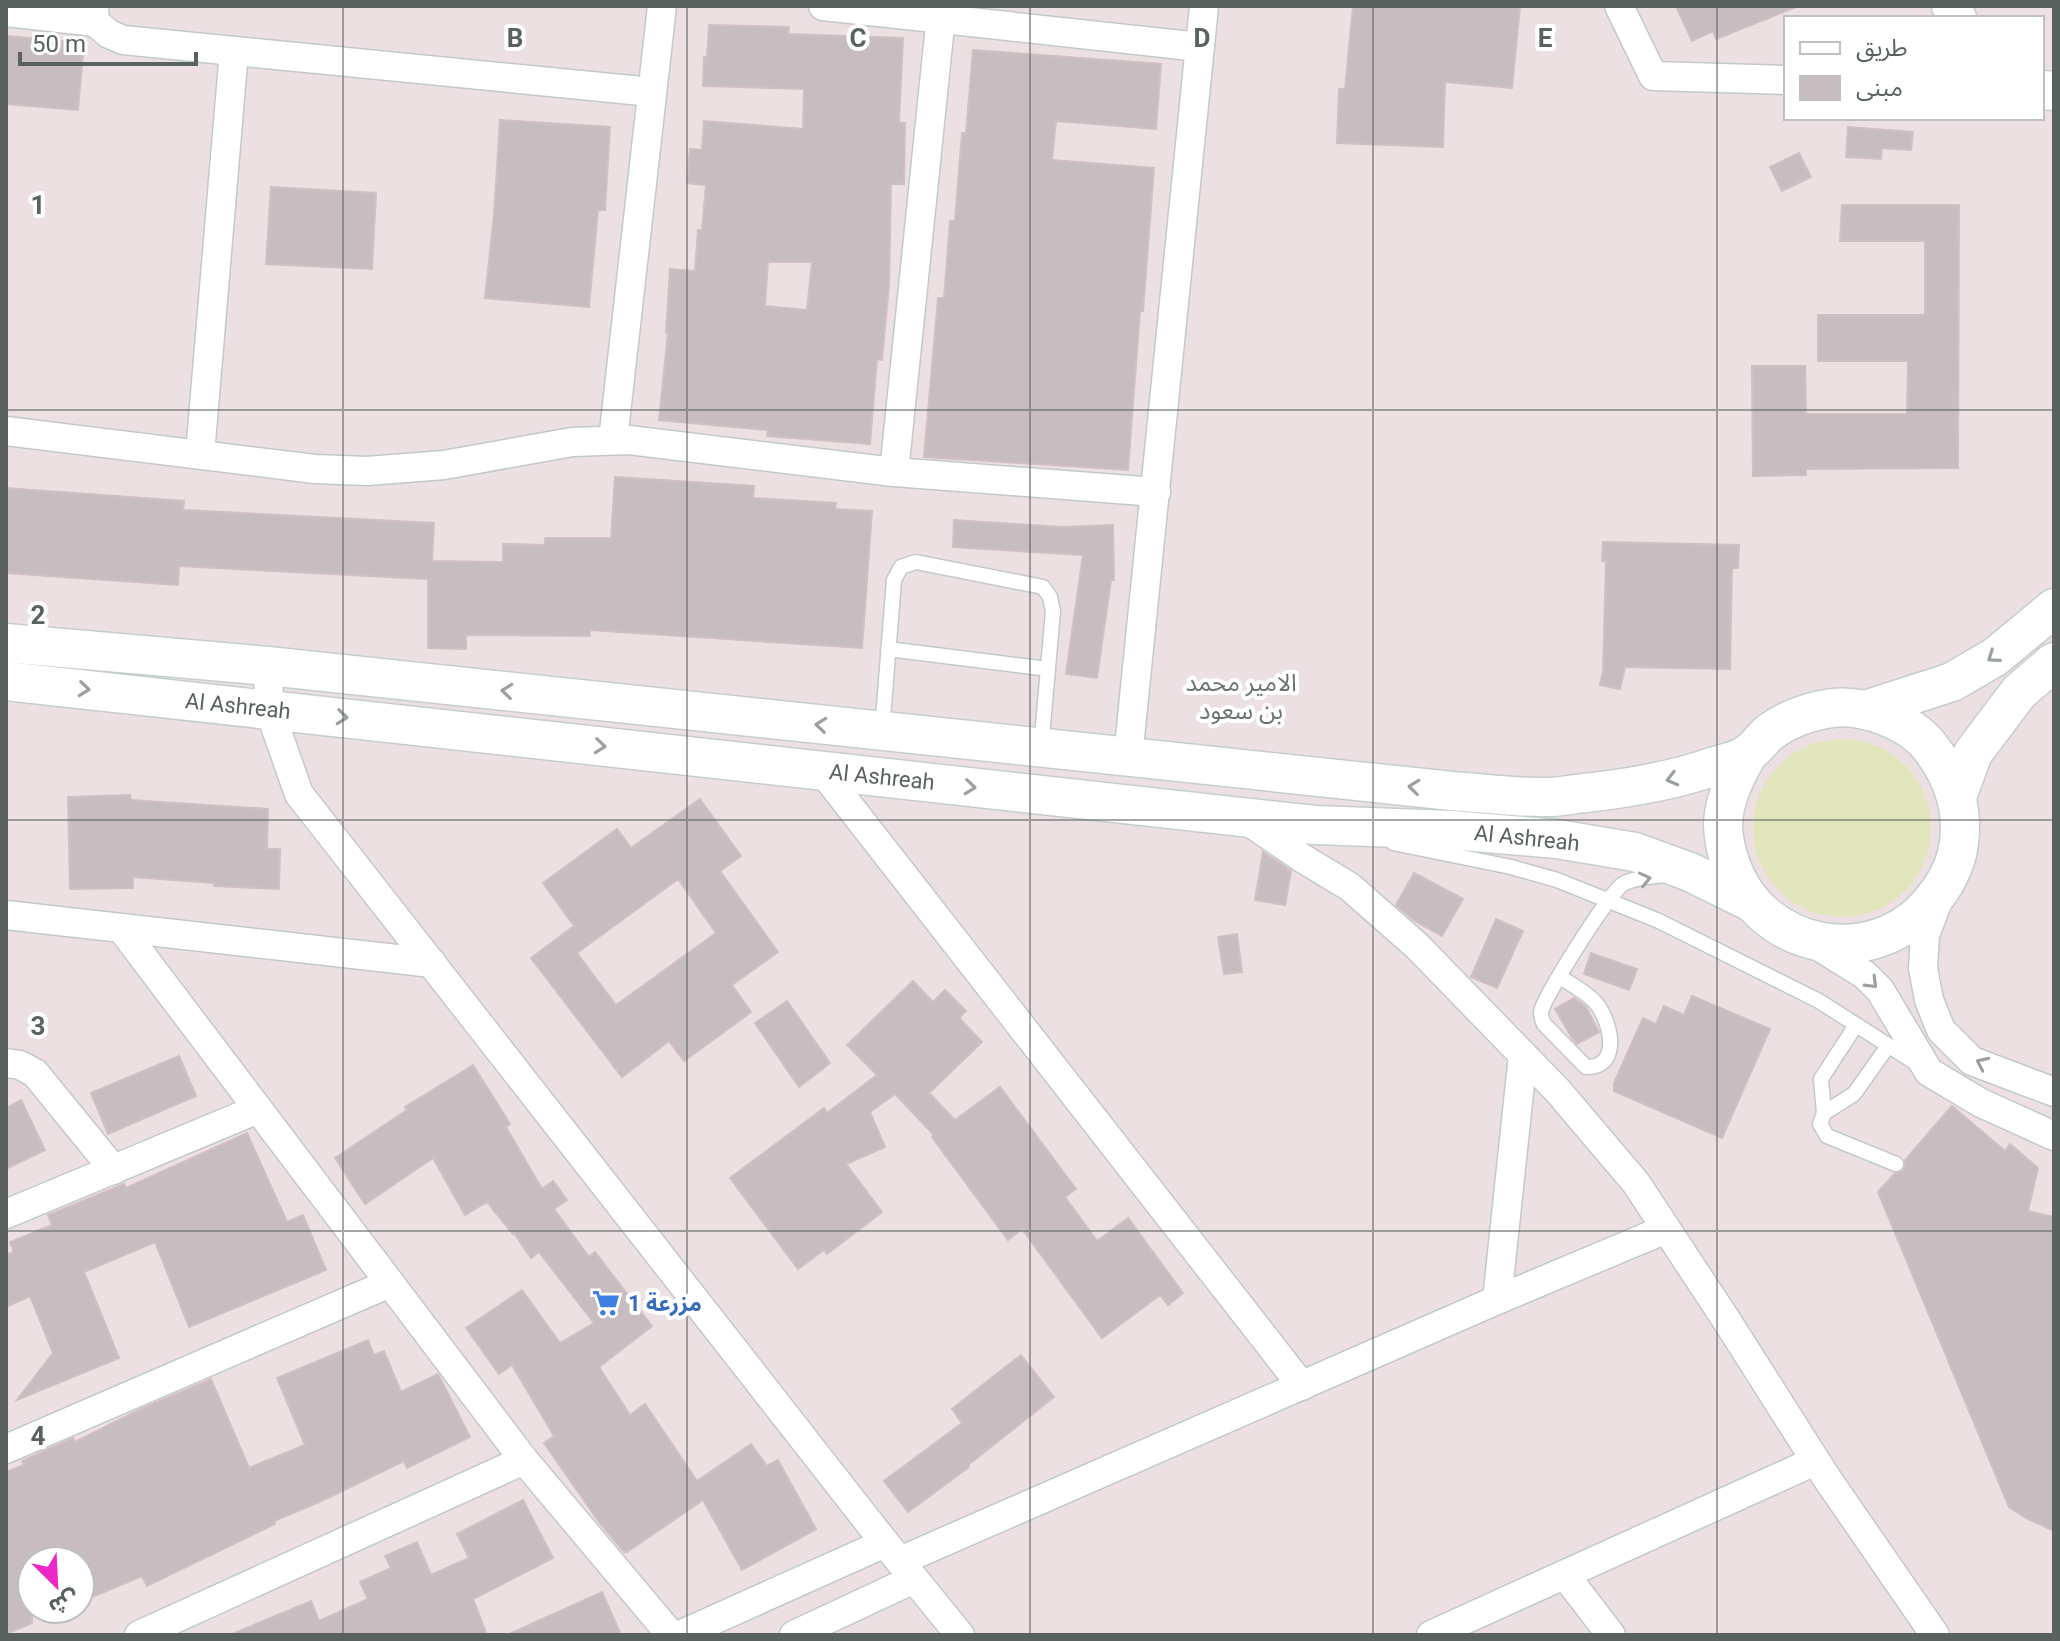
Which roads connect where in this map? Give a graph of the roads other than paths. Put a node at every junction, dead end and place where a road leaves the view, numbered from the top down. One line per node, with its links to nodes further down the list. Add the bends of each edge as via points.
1 (662, 6): 11 (street)
2 (823, 6): 6 (street)
3 (1204, 6): 8 (street)
4 (1619, 6): 10 (street, via 1653,76)
5 (6, 12): 7 (street)
6 (942, 12): 8 (street); 15 (street)
7 (94, 14): 9 (street, via 109,34 123,40)
8 (1200, 47): 16 (street)
9 (234, 51): 11 (street); 14 (street)
10 (1784, 80)
11 (652, 92): 13 (street)
12 (6, 431): 14 (street)
13 (613, 440): 14 (street, via 367,471); 15 (street)
14 (200, 454)
15 (894, 472): 16 (street)
16 (1156, 492): 29 (street)
17 (2052, 600): 25 (street, one-way to 25, via 1995,657 1952,682)
18 (6, 643): 21 (street)
19 (888, 649): 22 (lane); 22 (lane, via 894,580 901,567 916,562 1043,587 1053,611); 26 (lane)
20 (2054, 662): 31 (street, via 2019,692 1973,753)
21 (268, 666): 24 (street); 26 (street, one-way to 21)
22 (1048, 669): 27 (lane)
23 (6, 681): 24 (street, Al Ashreah, one-way to 24)
24 (269, 709): 30 (street, Al Ashreah, one-way to 30); 41 (street, via 299,794)
25 (1865, 710): 28 (street, via 1834,708 1803,715 1770,732); 31 (street, via 1900,722 1927,743)
26 (882, 731): 27 (street)
27 (1041, 748): 29 (street)
28 (1747, 756): 29 (street, one-way to 29, via 1634,788 1549,797); 37 (street, via 1732,781 1723,822 1725,848)
29 (1128, 757)
30 (822, 771): 32 (street, Al Ashreah, one-way to 32); 58 (street)
31 (1957, 797): 35 (street, via 1960,842)
32 (1242, 817): 33 (street, Al Ashreah); 45 (street, via 1350,887 1417,946)
33 (1315, 825): 34 (street, Al Ashreah, via 1557,839 1635,852); 36 (lane, via 1511,867)
34 (1690, 872): 36 (lane, one-way to 34, via 1623,884); 37 (street, Al Ashreah)
35 (1942, 889): 40 (street, via 1907,925 1882,937 1844,945); 48 (street, one-way to 35, via 1972,1061 1941,1030 1923,968 1925,935)
36 (1608, 901): 42 (lane); 43 (lane, via 1659,921)
37 (1749, 901): 40 (street, via 1773,923)
38 (6, 915): 39 (street)
39 (121, 928): 41 (street); 49 (street)
40 (1808, 940): 47 (street, one-way to 47, via 1880,990)
41 (432, 963): 62 (street)
42 (1560, 977): 42 (lane, via 1590,997 1604,1016 1611,1047 1594,1067 1586,1067 1541,1017)
43 (1856, 1025): 44 (lane); 50 (lane, via 1821,1079)
44 (1888, 1046): 47 (lane); 50 (lane, via 1854,1094)
45 (1523, 1055): 55 (street, via 1636,1183); 57 (street)
46 (6, 1063): 53 (street, via 35,1073)
47 (1929, 1072): 51 (street)
48 (2054, 1092)
49 (258, 1109): 53 (street); 56 (street)
50 (1824, 1113): 52 (lane, via 1820,1124 1827,1136)
51 (2054, 1136)
52 (1896, 1164)
53 (114, 1170): 54 (street)
54 (6, 1214)
55 (1666, 1229): 57 (street); 61 (street)
56 (390, 1283): 59 (street); 60 (street)
57 (1497, 1300): 58 (street)
58 (1302, 1386): 62 (street)
59 (6, 1449)
60 (524, 1460): 64 (street); 66 (street)
61 (1815, 1461): 63 (street); 72 (street)
62 (900, 1561): 67 (street); 68 (street); 69 (street)
63 (1565, 1575): 70 (street); 71 (street)
64 (174, 1628): 65 (street)
65 (139, 1635)
66 (671, 1635)
67 (680, 1635)
68 (794, 1635)
69 (960, 1635)
70 (1431, 1635)
71 (1611, 1635)
72 (1935, 1635)

